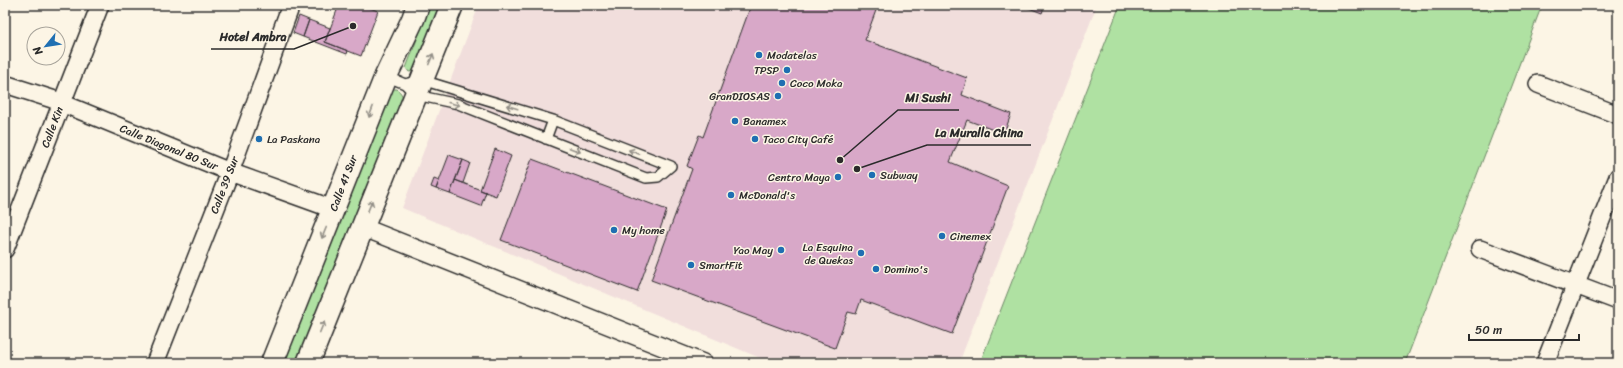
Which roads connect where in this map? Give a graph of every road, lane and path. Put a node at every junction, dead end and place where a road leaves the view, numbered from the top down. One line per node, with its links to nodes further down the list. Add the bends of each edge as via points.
1 (100, 5): 9 (street, Calle Kin)
2 (291, 5): 13 (street, Calle 39 Sur)
3 (418, 5): 5 (main road, Calle 41 Sur)
4 (452, 5): 8 (main road, one-way to 4)
5 (386, 76): 8 (lane); 15 (main road, Calle 41 Sur, one-way to 15)
6 (5, 84): 9 (street, Calle Diagonal 80 Sur)
7 (1538, 84): 10 (street)
8 (414, 87): 11 (lane, one-way to 8); 12 (lane, one-way to 12); 16 (main road, one-way to 8)
9 (61, 103): 13 (street, Calle Diagonal 80 Sur); 18 (street, Calle Kin)
10 (1618, 115)
11 (553, 120): 12 (lane); 12 (lane, one-way to 11, via 646,178 658,178 671,166)
12 (546, 139)
13 (230, 172): 15 (street, Calle Diagonal 80 Sur); 21 (street, Calle 39 Sur)
14 (1618, 177): 19 (street)
15 (333, 209): 22 (main road, Calle 41 Sur, one-way to 22)
16 (362, 227): 23 (main road, one-way to 16); 24 (street)
17 (1480, 249): 19 (street)
18 (5, 250)
19 (1576, 285): 20 (street); 25 (street)
20 (1618, 301)
21 (155, 363)
22 (272, 363)
23 (308, 363)
24 (703, 363)
25 (1545, 363)

